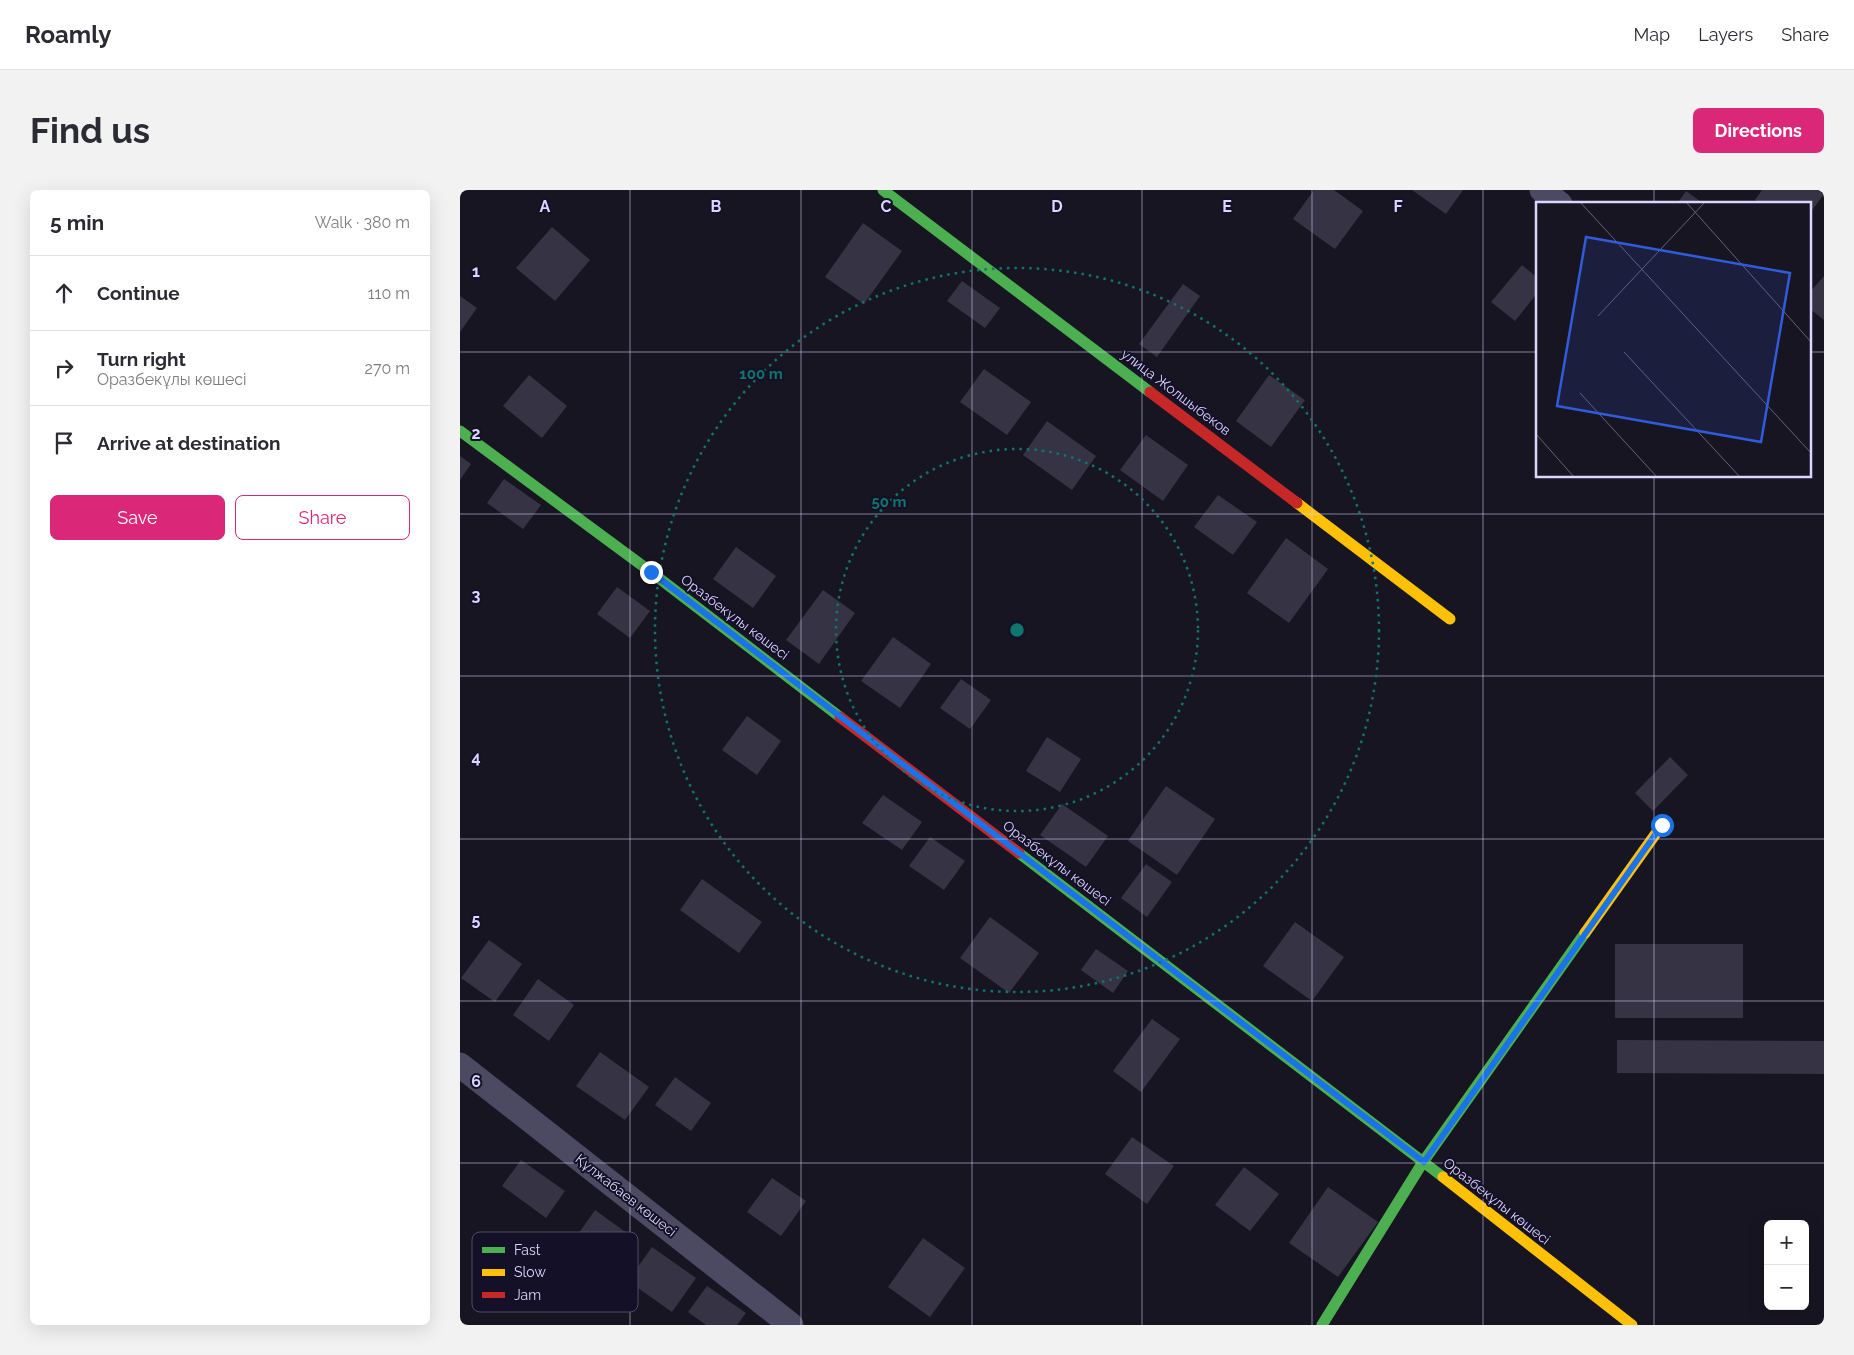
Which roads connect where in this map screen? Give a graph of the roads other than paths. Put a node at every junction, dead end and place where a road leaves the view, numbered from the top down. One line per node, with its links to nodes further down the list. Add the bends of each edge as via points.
1 (883, 190): 5 (street, улица Жолшыбеков)
2 (1542, 190): 3 (street)
3 (1557, 202)
4 (460, 431): 8 (street, Оразбекұлы көшесі, via 651,572)
5 (1450, 619)
6 (1662, 825): 8 (street)
7 (460, 1066): 9 (street, Құлжабаев көшесі)
8 (1424, 1162): 10 (street); 11 (street, Оразбекұлы көшесі)
9 (792, 1325)
10 (1322, 1325)
11 (1632, 1325)

